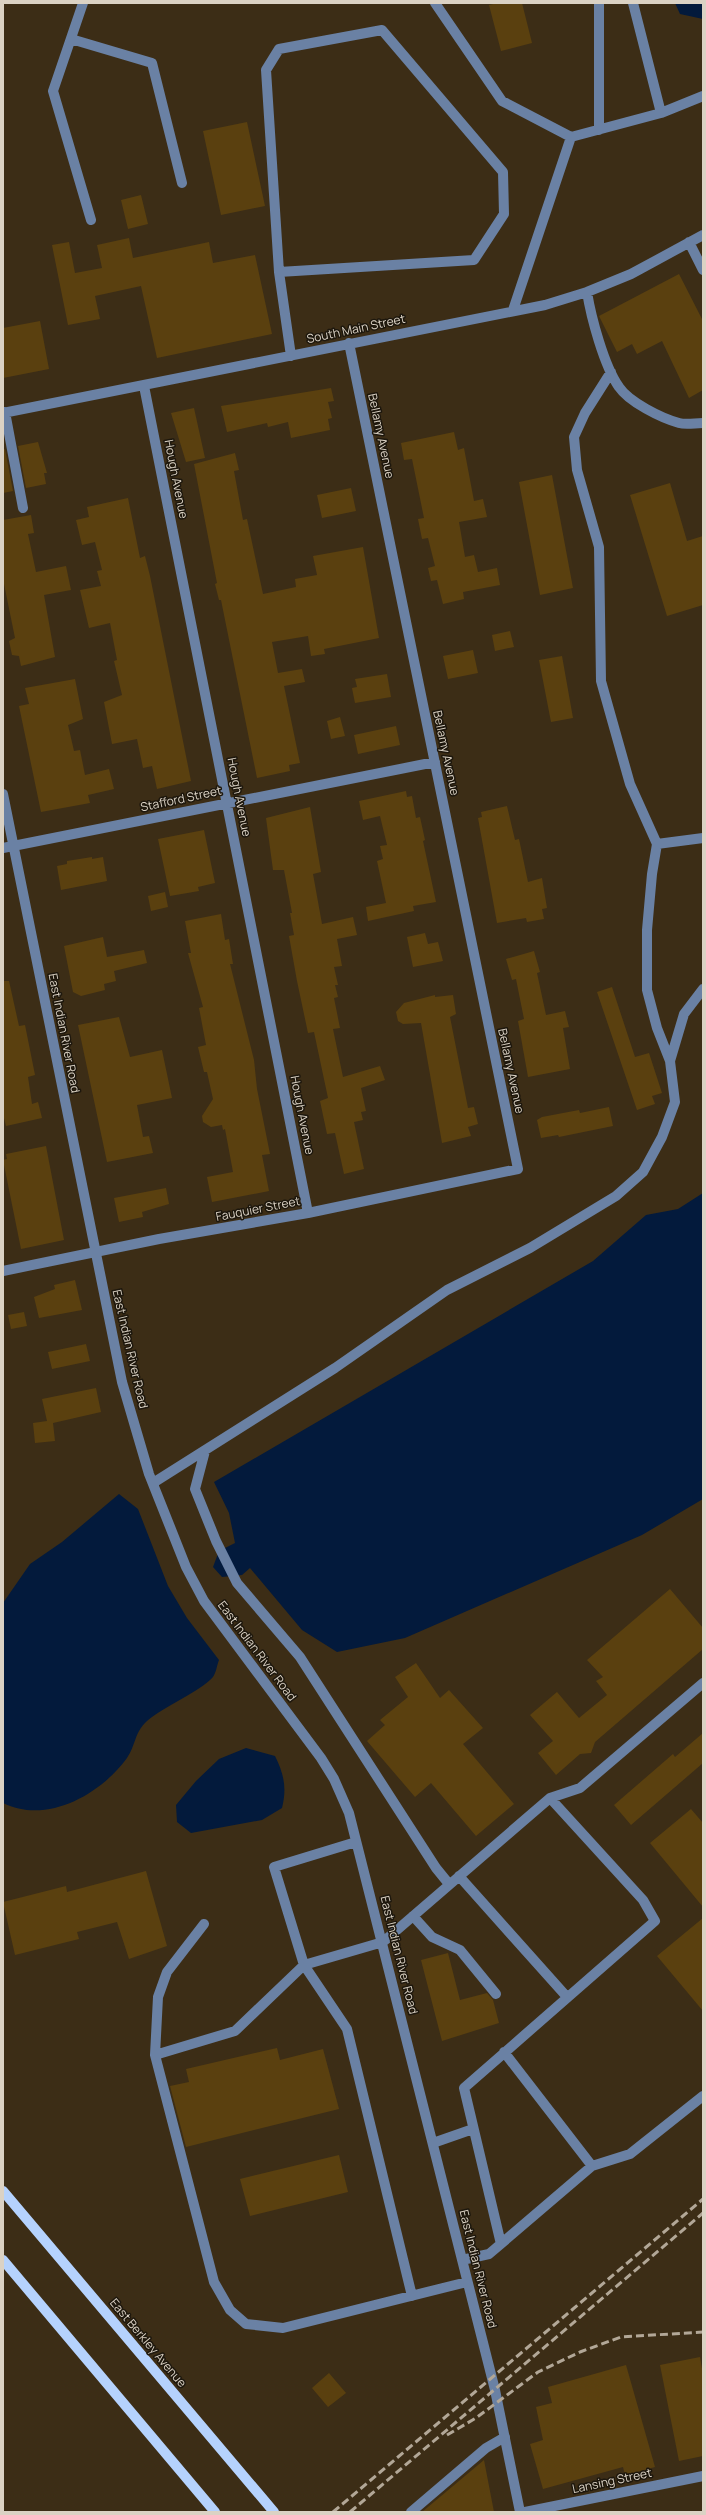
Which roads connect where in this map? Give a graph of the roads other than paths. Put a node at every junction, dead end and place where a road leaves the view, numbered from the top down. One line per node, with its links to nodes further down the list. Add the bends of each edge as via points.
1 (83, 3): 5 (street)
2 (435, 3): 9 (street, via 502,101)
3 (599, 3): 8 (street)
4 (634, 3): 7 (street)
5 (71, 39): 10 (street, via 152,64); 11 (street, via 53,91)
6 (703, 96): 7 (street)
7 (661, 113): 8 (street)
8 (599, 130): 9 (street)
9 (571, 137): 17 (street)
10 (182, 183)
11 (91, 220)
12 (703, 234): 13 (street, South Main Street)
13 (689, 242): 14 (street); 16 (street, South Main Street, via 631,274)
14 (703, 270)
15 (279, 272): 15 (street, via 266,70 279,49 382,30 503,172 504,214 474,260); 19 (street)
16 (588, 292): 17 (street, South Main Street, via 545,305); 20 (street, via 591,316)
17 (513, 310): 18 (street, South Main Street)
18 (349, 344): 19 (street, South Main Street); 25 (street, Bellamy Avenue)
19 (291, 356): 21 (street, South Main Street)
20 (611, 372): 23 (street, via 619,388 638,404 679,423); 29 (street, via 585,413 574,437 577,470 599,547 601,681 630,784)
21 (144, 386): 22 (street, South Main Street); 27 (street, Hough Avenue)
22 (4, 413): 24 (street)
23 (703, 424)
24 (23, 508)
25 (435, 762): 27 (street, Stafford Street); 34 (street, Bellamy Avenue)
26 (3, 794): 30 (street, East Indian River Road)
27 (227, 803): 30 (street, Stafford Street); 35 (street, Hough Avenue)
28 (703, 838): 29 (street)
29 (657, 844): 33 (street, via 647,930 647,990 657,1028)
30 (14, 846): 31 (street, Stafford Street); 36 (street, East Indian River Road)
31 (3, 848)
32 (703, 989): 33 (street, via 684,1014)
33 (670, 1061): 38 (street, via 675,1102 662,1137 643,1172 616,1196 530,1248 447,1290 335,1368)
34 (518, 1169): 35 (street, Fauquier Street)
35 (308, 1213): 36 (street, Fauquier Street)
36 (95, 1253): 37 (street, Fauquier Street); 39 (street, East Indian River Road, via 122,1382)
37 (3, 1271)
38 (205, 1451): 39 (street); 44 (street, via 195,1489 237,1584 300,1657)
39 (153, 1484): 42 (street, East Indian River Road, via 186,1568 204,1601 321,1758 334,1779 349,1813)
40 (703, 1683): 41 (street, via 580,1788)
41 (550, 1798): 43 (street); 50 (street, via 643,1900 655,1921)
42 (356, 1842): 47 (street, East Indian River Road); 48 (street, via 274,1867)
43 (459, 1876): 44 (street); 50 (street)
44 (449, 1884): 45 (street)
45 (413, 1916): 47 (street); 49 (street, via 432,1936 460,1950)
46 (204, 1924): 52 (street, via 167,1972 158,1997)
47 (382, 1942): 48 (street); 55 (street, East Indian River Road)
48 (304, 1965): 52 (street, via 235,2031); 62 (street, via 347,2028)
49 (496, 1994)
50 (567, 1997): 51 (street)
51 (504, 2052): 54 (street, via 464,2088); 56 (street)
52 (155, 2055): 62 (street, via 214,2282 230,2310 246,2324 283,2328)
53 (703, 2096): 56 (street, via 630,2154)
54 (473, 2129): 55 (street); 58 (street)
55 (433, 2143): 60 (street, East Indian River Road)
56 (592, 2166): 58 (street)
57 (3, 2191): 66 (main road, East Berkley Avenue)
58 (501, 2244): 60 (street, via 488,2254)
59 (3, 2260): 65 (main road)
60 (462, 2260): 61 (street, East Indian River Road)
61 (467, 2282): 62 (street); 63 (street, East Indian River Road)
62 (412, 2296)
63 (505, 2437): 67 (street, via 486,2448); 68 (street, East Indian River Road)
64 (703, 2476): 69 (street, Lansing Street)
65 (215, 2512)
66 (274, 2512)
67 (411, 2512)
68 (520, 2512)
69 (525, 2512)

